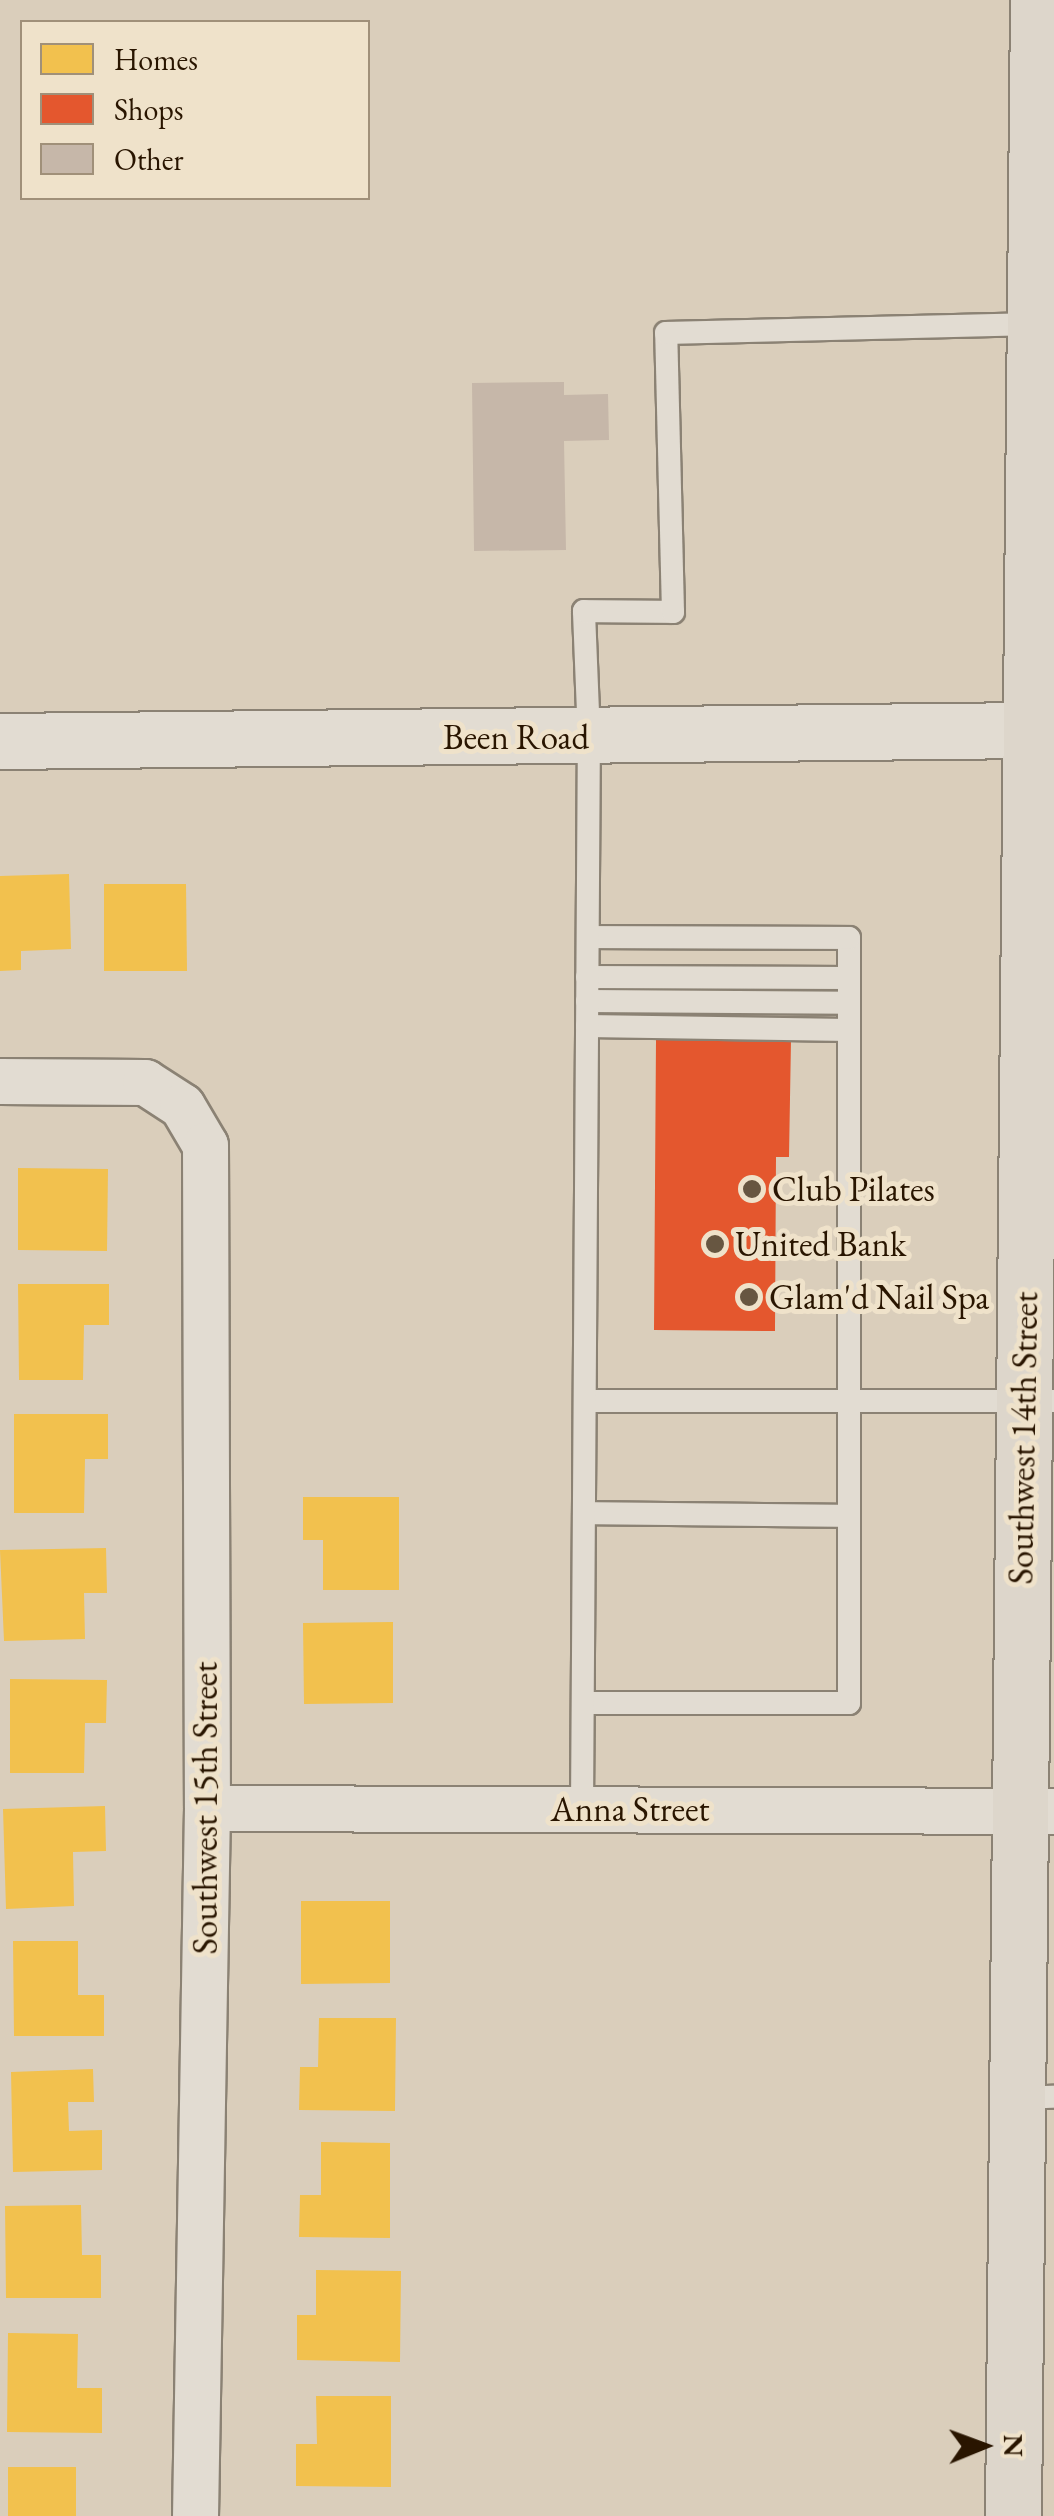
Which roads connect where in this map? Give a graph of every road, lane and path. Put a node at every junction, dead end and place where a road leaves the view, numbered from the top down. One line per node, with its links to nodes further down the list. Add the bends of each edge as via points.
1 (1038, 0): 2 (main road, Southwest 14th Street)
2 (1036, 324): 3 (main road, Southwest 14th Street); 4 (lane, via 666,334 673,612 584,611)
3 (1043, 730): 4 (street, Been Road); 16 (main road, Southwest 14th Street)
4 (589, 737): 5 (street, Been Road); 6 (lane)
5 (0, 741)
6 (588, 937): 7 (lane); 8 (lane, via 849,938)
7 (588, 977): 8 (lane); 9 (lane)
8 (849, 978): 10 (lane)
9 (587, 1001): 10 (lane); 11 (lane)
10 (849, 1003): 12 (lane)
11 (587, 1026): 12 (lane); 15 (lane)
12 (849, 1030): 14 (lane)
13 (0, 1081): 20 (street, Southwest 15th Street, via 145,1082 182,1106 205,1145)
14 (849, 1400): 15 (lane); 16 (lane); 18 (lane)
15 (585, 1401): 17 (lane)
16 (1038, 1401): 22 (main road, Southwest 14th Street)
17 (584, 1513): 18 (lane); 19 (lane)
18 (849, 1516): 19 (lane, via 849,1703)
19 (583, 1703): 21 (lane)
20 (207, 1808): 21 (street, Anna Street); 24 (street, Southwest 15th Street)
21 (582, 1809): 22 (street, Anna Street)
22 (1037, 1810): 23 (main road, Southwest 14th Street)
23 (1035, 2098): 25 (main road, Southwest 14th Street)
24 (195, 2516)
25 (1013, 2516)

